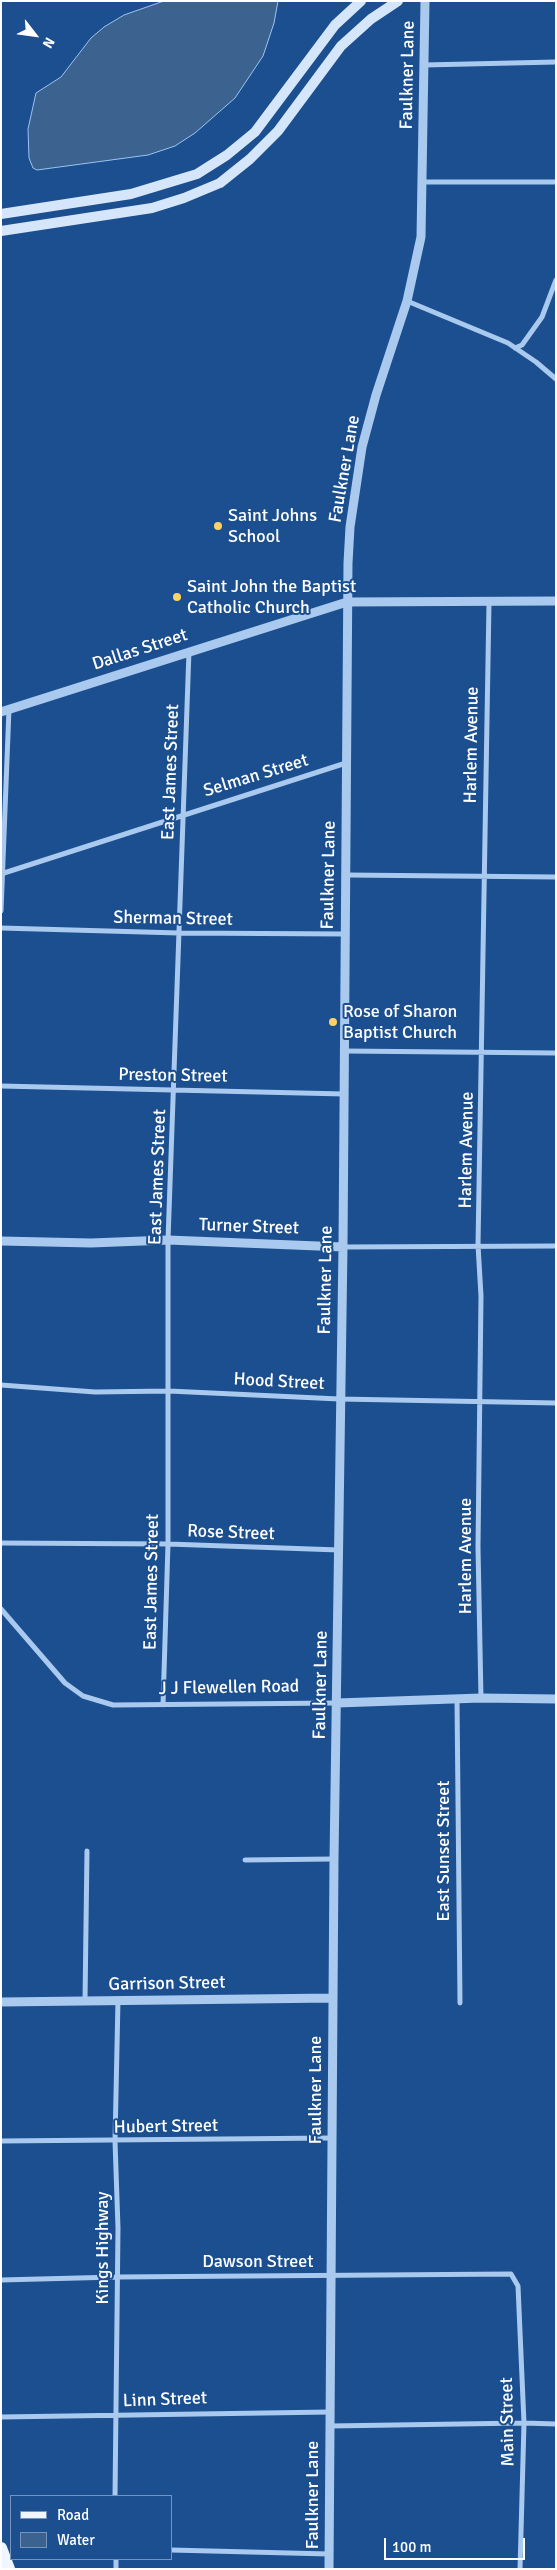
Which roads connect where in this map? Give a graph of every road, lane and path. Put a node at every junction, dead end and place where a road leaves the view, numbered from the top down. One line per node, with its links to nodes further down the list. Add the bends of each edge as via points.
1 (360, 1): 8 (main road, via 335,25 255,132 228,155 197,174 131,194)
2 (398, 1): 9 (main road, via 371,19 341,46 278,131 220,183 152,208)
3 (426, 1): 5 (street, Faulkner Lane)
4 (556, 62): 5 (street)
5 (424, 66): 6 (street, Faulkner Lane)
6 (423, 182): 7 (street); 11 (street, Faulkner Lane, via 421,237)
7 (556, 182)
8 (1, 214)
9 (1, 230)
10 (556, 280): 12 (street, via 542,317 522,345)
11 (407, 302): 12 (street, via 490,334); 14 (street, Faulkner Lane, via 362,447 350,527)
12 (515, 348): 13 (street)
13 (556, 379)
14 (347, 602): 16 (street, Dallas Street); 17 (street, Dallas Street); 19 (street, Faulkner Lane)
15 (556, 602): 16 (street, Dallas Street)
16 (489, 603): 23 (street, Harlem Avenue)
17 (189, 651): 18 (street, Dallas Street); 20 (street, East James Street)
18 (5, 710): 21 (street)
19 (346, 763): 20 (street, Selman Street); 22 (street, Faulkner Lane)
20 (183, 814): 21 (street, Selman Street); 27 (street, East James Street)
21 (4, 873): 25 (street)
22 (346, 875): 23 (street); 28 (street, Faulkner Lane)
23 (484, 876): 24 (street); 30 (street, Harlem Avenue)
24 (556, 877)
25 (1, 911)
26 (1, 928): 27 (street, Sherman Street)
27 (179, 934): 28 (street, Sherman Street); 33 (street, East James Street)
28 (345, 934): 29 (street, Faulkner Lane)
29 (344, 1051): 30 (street); 34 (street, Faulkner Lane)
30 (483, 1052): 31 (street); 37 (street, Harlem Avenue)
31 (556, 1053)
32 (1, 1086): 33 (street, Preston Street)
33 (175, 1090): 34 (street, Preston Street); 35 (street, East James Street)
34 (344, 1094): 39 (street, Faulkner Lane)
35 (168, 1240): 36 (street, Turner Street, via 91,1243); 39 (street, Turner Street); 41 (street, East James Street)
36 (1, 1241)
37 (478, 1245): 38 (street, Turner Street); 39 (street, Turner Street); 43 (street, Harlem Avenue)
38 (556, 1246)
39 (343, 1247): 42 (street, Faulkner Lane)
40 (1, 1385): 41 (street, Hood Street, via 95,1392)
41 (169, 1391): 42 (street, Hood Street); 46 (street, East James Street)
42 (339, 1399): 43 (street, Hood Street); 47 (street, Faulkner Lane)
43 (480, 1402): 44 (street, Hood Street); 49 (street, Harlem Avenue)
44 (556, 1403)
45 (1, 1543): 46 (street, Rose Street)
46 (168, 1544): 47 (street, Rose Street); 53 (street, East James Street)
47 (339, 1550): 52 (street, Faulkner Lane)
48 (1, 1609): 53 (street, J J Flewellen Road, via 65,1683 83,1696 113,1705)
49 (481, 1698): 50 (street, J J Flewellen Road); 51 (street, J J Flewellen Road)
50 (457, 1699): 52 (street, J J Flewellen Road); 61 (street, East Sunset Street)
51 (556, 1699)
52 (337, 1703): 53 (street, J J Flewellen Road); 55 (street, Faulkner Lane)
53 (163, 1705)
54 (87, 1851): 59 (street)
55 (334, 1859): 56 (street); 57 (street, Faulkner Lane)
56 (245, 1860)
57 (333, 1998): 58 (street, Garrison Street); 62 (street, Faulkner Lane)
58 (118, 2000): 59 (street, Garrison Street); 64 (street, Kings Highway)
59 (85, 2001): 60 (street, Garrison Street)
60 (1, 2002)
61 (460, 2003)
62 (332, 2138): 64 (street, Hubert Street); 65 (street, Faulkner Lane)
63 (1, 2141): 64 (street, Hubert Street)
64 (115, 2141): 67 (street, Kings Highway)
65 (331, 2276): 66 (street, Dawson Street, via 506,2273); 67 (street, Dawson Street); 69 (street, Faulkner Lane)
66 (513, 2276): 72 (street, Main Street, via 518,2286)
67 (117, 2277): 68 (street, Dawson Street); 70 (street, Kings Highway)
68 (1, 2280)
69 (330, 2412): 70 (street, Linn Street); 74 (street, Faulkner Lane)
70 (116, 2415): 71 (street, Linn Street); 75 (street, Kings Highway)
71 (1, 2417)
72 (524, 2423): 73 (street); 74 (street); 81 (street, Main Street)
73 (556, 2424)
74 (330, 2426): 78 (street, Faulkner Lane)
75 (115, 2495)
76 (4, 2549): 79 (main road)
77 (172, 2550): 78 (street)
78 (329, 2554): 80 (street, Faulkner Lane)
79 (9, 2569)
80 (329, 2569)
81 (520, 2569)

